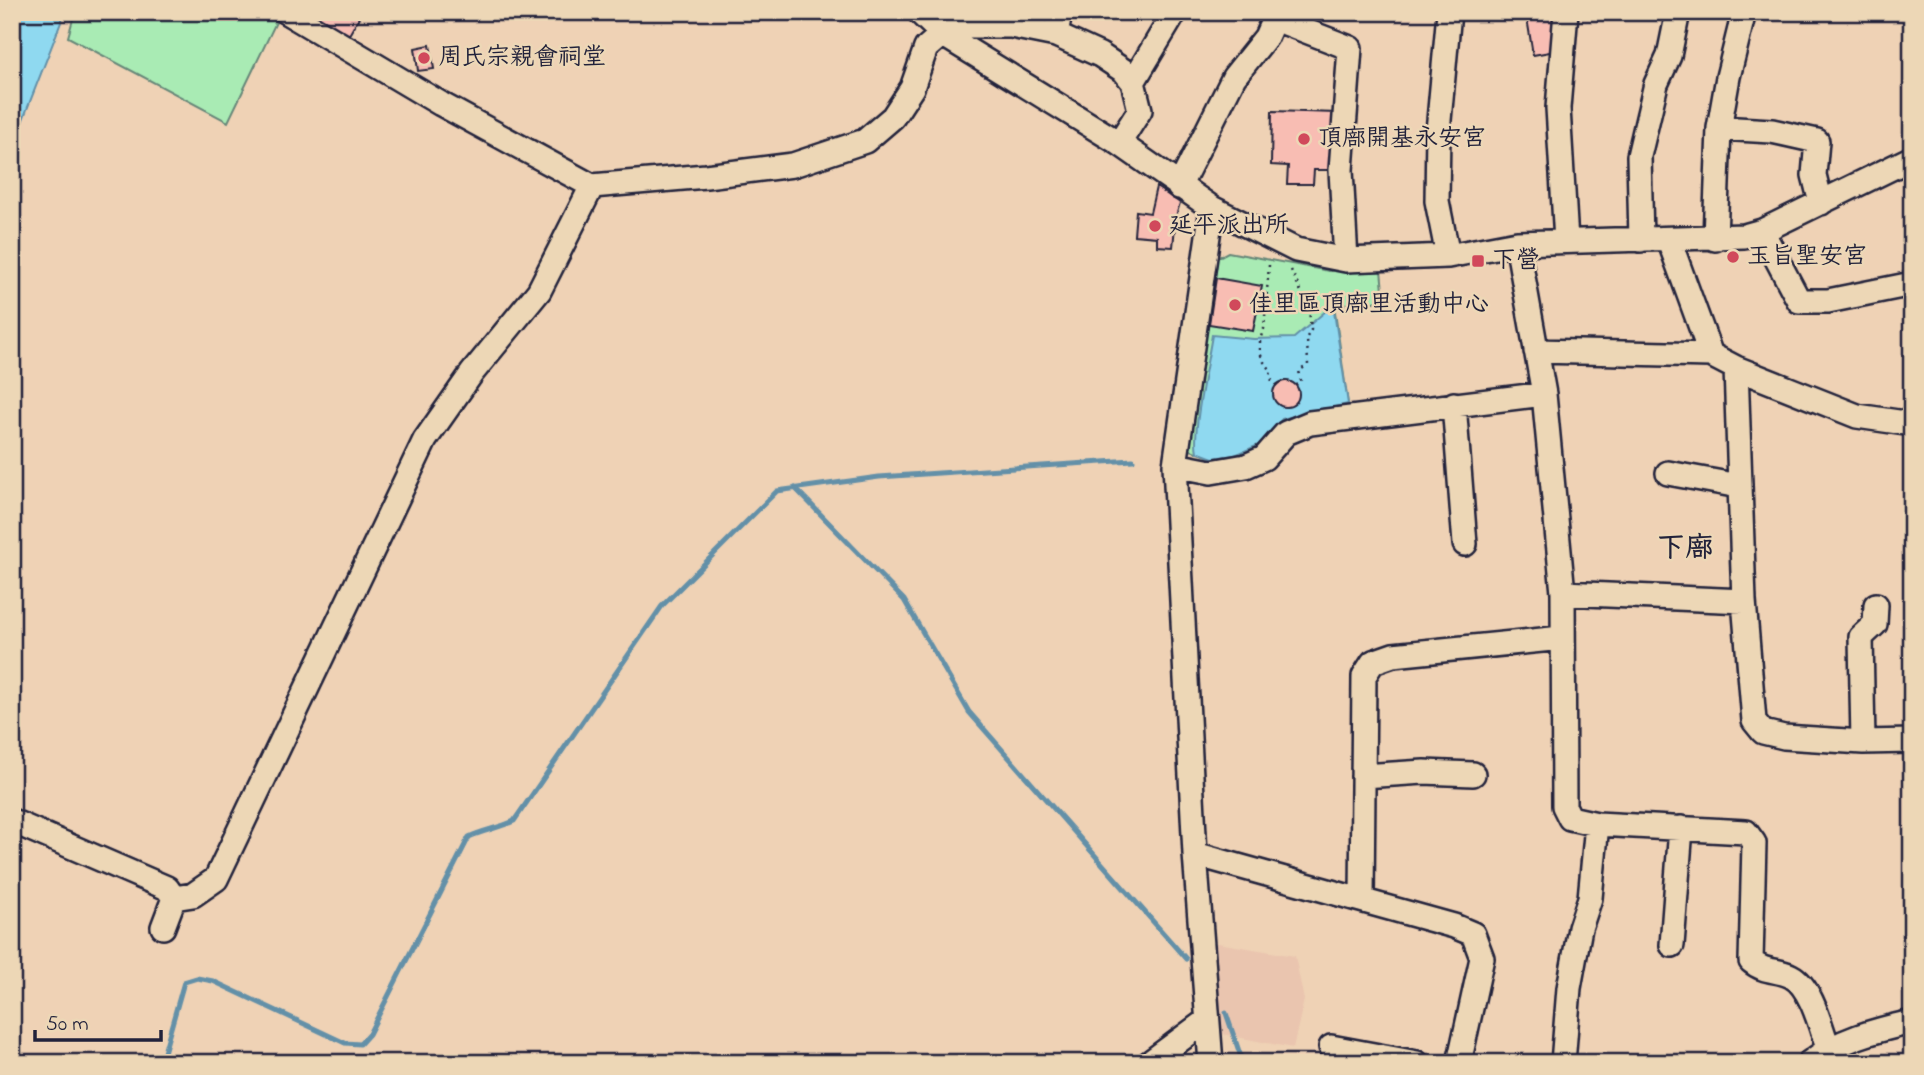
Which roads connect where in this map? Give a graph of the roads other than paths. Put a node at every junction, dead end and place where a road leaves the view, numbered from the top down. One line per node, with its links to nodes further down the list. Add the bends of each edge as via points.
1 (286, 12): 16 (street)
2 (919, 12): 10 (street)
3 (1060, 12): 11 (street)
4 (1175, 12): 12 (street)
5 (1449, 12): 26 (street, via 1437,201)
6 (1566, 12): 24 (street, via 1558,108)
7 (1678, 12): 22 (street, via 1639,156)
8 (1744, 12): 13 (street)
9 (1276, 16): 17 (street, via 1266,37 1234,77); 27 (street, via 1350,48 1341,170)
10 (942, 34): 11 (street, via 967,26 1010,26); 14 (street); 16 (street, via 926,48 912,88 893,117 865,141 793,165)
11 (1056, 35): 12 (street, via 1100,55)
12 (1133, 82): 14 (street, via 1140,110)
13 (1719, 128): 18 (street, via 1772,131 1817,141 1814,175); 21 (street)
14 (1119, 143): 17 (street)
15 (1912, 158): 18 (street)
16 (592, 186): 51 (street, via 539,291 425,440 216,879 193,895)
17 (1180, 187): 19 (street)
18 (1821, 203): 20 (street)
19 (1212, 208): 27 (street, via 1296,250); 35 (street)
20 (1762, 231): 21 (street); 28 (street, via 1799,301 1828,301)
21 (1716, 239): 23 (street)
22 (1640, 240): 23 (street); 24 (street)
23 (1669, 240): 30 (street)
24 (1566, 241): 25 (street)
25 (1517, 243): 26 (street); 29 (street)
26 (1448, 256): 27 (street)
27 (1346, 260)
28 (1912, 284)
29 (1536, 351): 30 (street); 32 (street)
30 (1711, 355): 31 (street)
31 (1736, 368): 34 (street, via 1857,416); 37 (street)
32 (1544, 394): 33 (street); 39 (street)
33 (1454, 404): 35 (street, via 1310,423 1286,433 1264,458 1246,466 1211,472); 38 (street)
34 (1912, 424)
35 (1175, 465): 50 (street)
36 (1668, 473): 37 (street)
37 (1739, 486): 40 (street)
38 (1465, 544)
39 (1563, 593): 40 (street); 42 (street)
40 (1744, 601): 43 (street, via 1754,721 1763,732)
41 (1876, 606): 43 (street, via 1875,624 1861,637)
42 (1562, 638): 46 (street, via 1392,655 1373,662 1364,676); 48 (street, via 1564,806 1570,818)
43 (1863, 741): 44 (street)
44 (1912, 741)
45 (1473, 774): 46 (street)
46 (1363, 776): 52 (street)
47 (12, 821): 51 (street, via 167,888)
48 (1597, 824): 49 (street); 63 (street, via 1590,898 1569,988)
49 (1681, 828): 54 (street); 58 (street, via 1746,832 1755,844 1751,961 1799,982)
50 (1195, 854): 52 (street); 55 (street)
51 (174, 898): 53 (street)
52 (1363, 900): 62 (street, via 1473,934 1482,958)
53 (163, 927)
54 (1672, 944)
55 (1207, 1020): 59 (street); 60 (street)
56 (1912, 1022): 58 (street)
57 (1331, 1047): 61 (street)
58 (1828, 1048): 64 (street)
59 (1149, 1063)
60 (1210, 1063)
61 (1416, 1063)
62 (1459, 1063)
63 (1563, 1063)
64 (1809, 1063)

